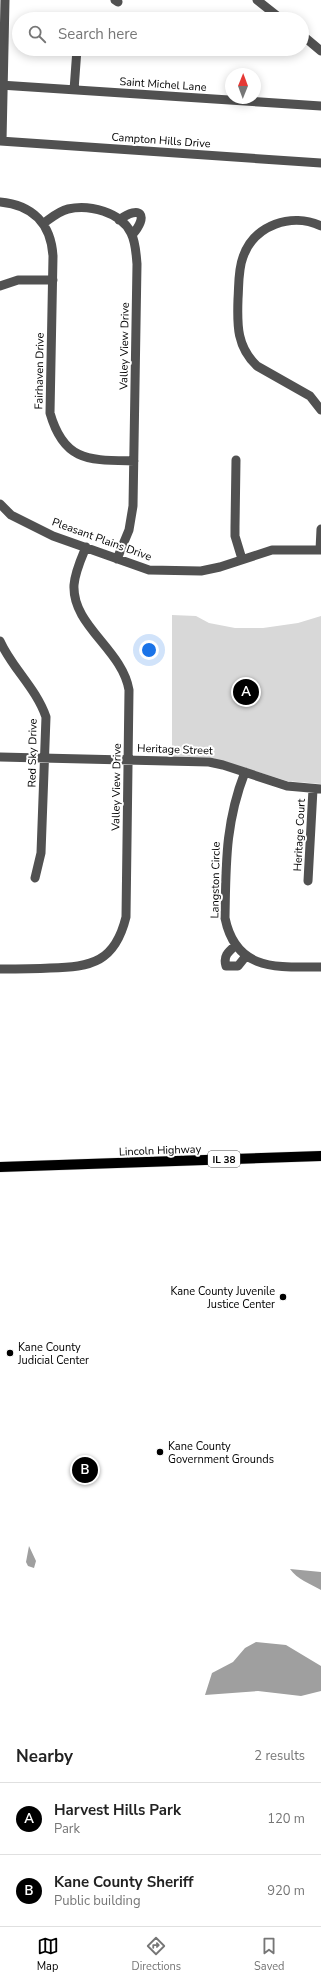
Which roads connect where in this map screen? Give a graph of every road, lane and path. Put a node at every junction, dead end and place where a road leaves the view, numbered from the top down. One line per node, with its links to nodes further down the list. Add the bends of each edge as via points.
1 (5, 0): 7 (street)
2 (257, 0): 3 (street)
3 (272, 12)
4 (309, 41): 5 (street)
5 (321, 50)
6 (76, 56): 8 (street)
7 (2, 85): 8 (street, Saint Michel Lane); 10 (street)
8 (74, 90): 9 (street, Saint Michel Lane)
9 (321, 106)
10 (1, 141): 11 (street, Campton Hills Drive)
11 (321, 163)
12 (0, 202): 14 (street, via 23,208)
13 (119, 220): 14 (street, Valley View Drive, via 106,212 81,207 67,209); 16 (street, Valley View Drive); 16 (street, via 131,211 138,212 142,218)
14 (44, 223): 17 (street, Fairhaven Drive, via 52,242)
15 (321, 226): 19 (street, via 309,222 287,221 268,227 252,240 241,263 237,324 242,346 252,361 310,396)
16 (132, 235): 21 (street, Valley View Drive, via 137,264)
17 (53, 280): 18 (street, via 18,280); 21 (street, Fairhaven Drive, via 50,412 55,430 62,441 82,456 96,460)
18 (0, 286)
19 (321, 410)
20 (236, 460): 27 (street, via 235,536)
21 (134, 461): 26 (street, Valley View Drive, via 131,518)
22 (0, 504): 24 (street, Pleasant Plains Drive, via 11,515 53,536)
23 (321, 529): 25 (street)
24 (86, 547): 26 (street, Pleasant Plains Drive); 31 (street, Valley View Drive, via 75,579 76,601 82,615 127,679)
25 (320, 550): 27 (street, Pleasant Plains Drive, via 278,549)
26 (117, 558): 27 (street, Pleasant Plains Drive, via 149,570 188,571 211,569)
27 (242, 559)
28 (0, 641): 30 (street, Red Sky Drive, via 42,704 46,717)
29 (0, 757): 30 (street, Heritage Street)
30 (44, 758): 31 (street, Heritage Street); 34 (street, Red Sky Drive, via 41,853)
31 (128, 760): 32 (street, Heritage Street, via 209,762); 39 (street, Valley View Drive, via 126,917 122,933 115,945 87,966)
32 (245, 772): 33 (street, Heritage Street, via 286,786); 36 (street, Langston Circle, via 232,807 226,862 225,918)
33 (317, 789): 35 (street, Heritage Court)
34 (35, 878)
35 (308, 882)
36 (236, 945): 37 (street, Langston Circle); 37 (street, via 227,952 224,959 226,966 238,966)
37 (246, 956): 38 (street, Langston Circle, via 274,967)
38 (321, 967)
39 (0, 969)
40 (321, 1156): 41 (main road, Lincoln Highway / IL 38)
41 (0, 1167)

